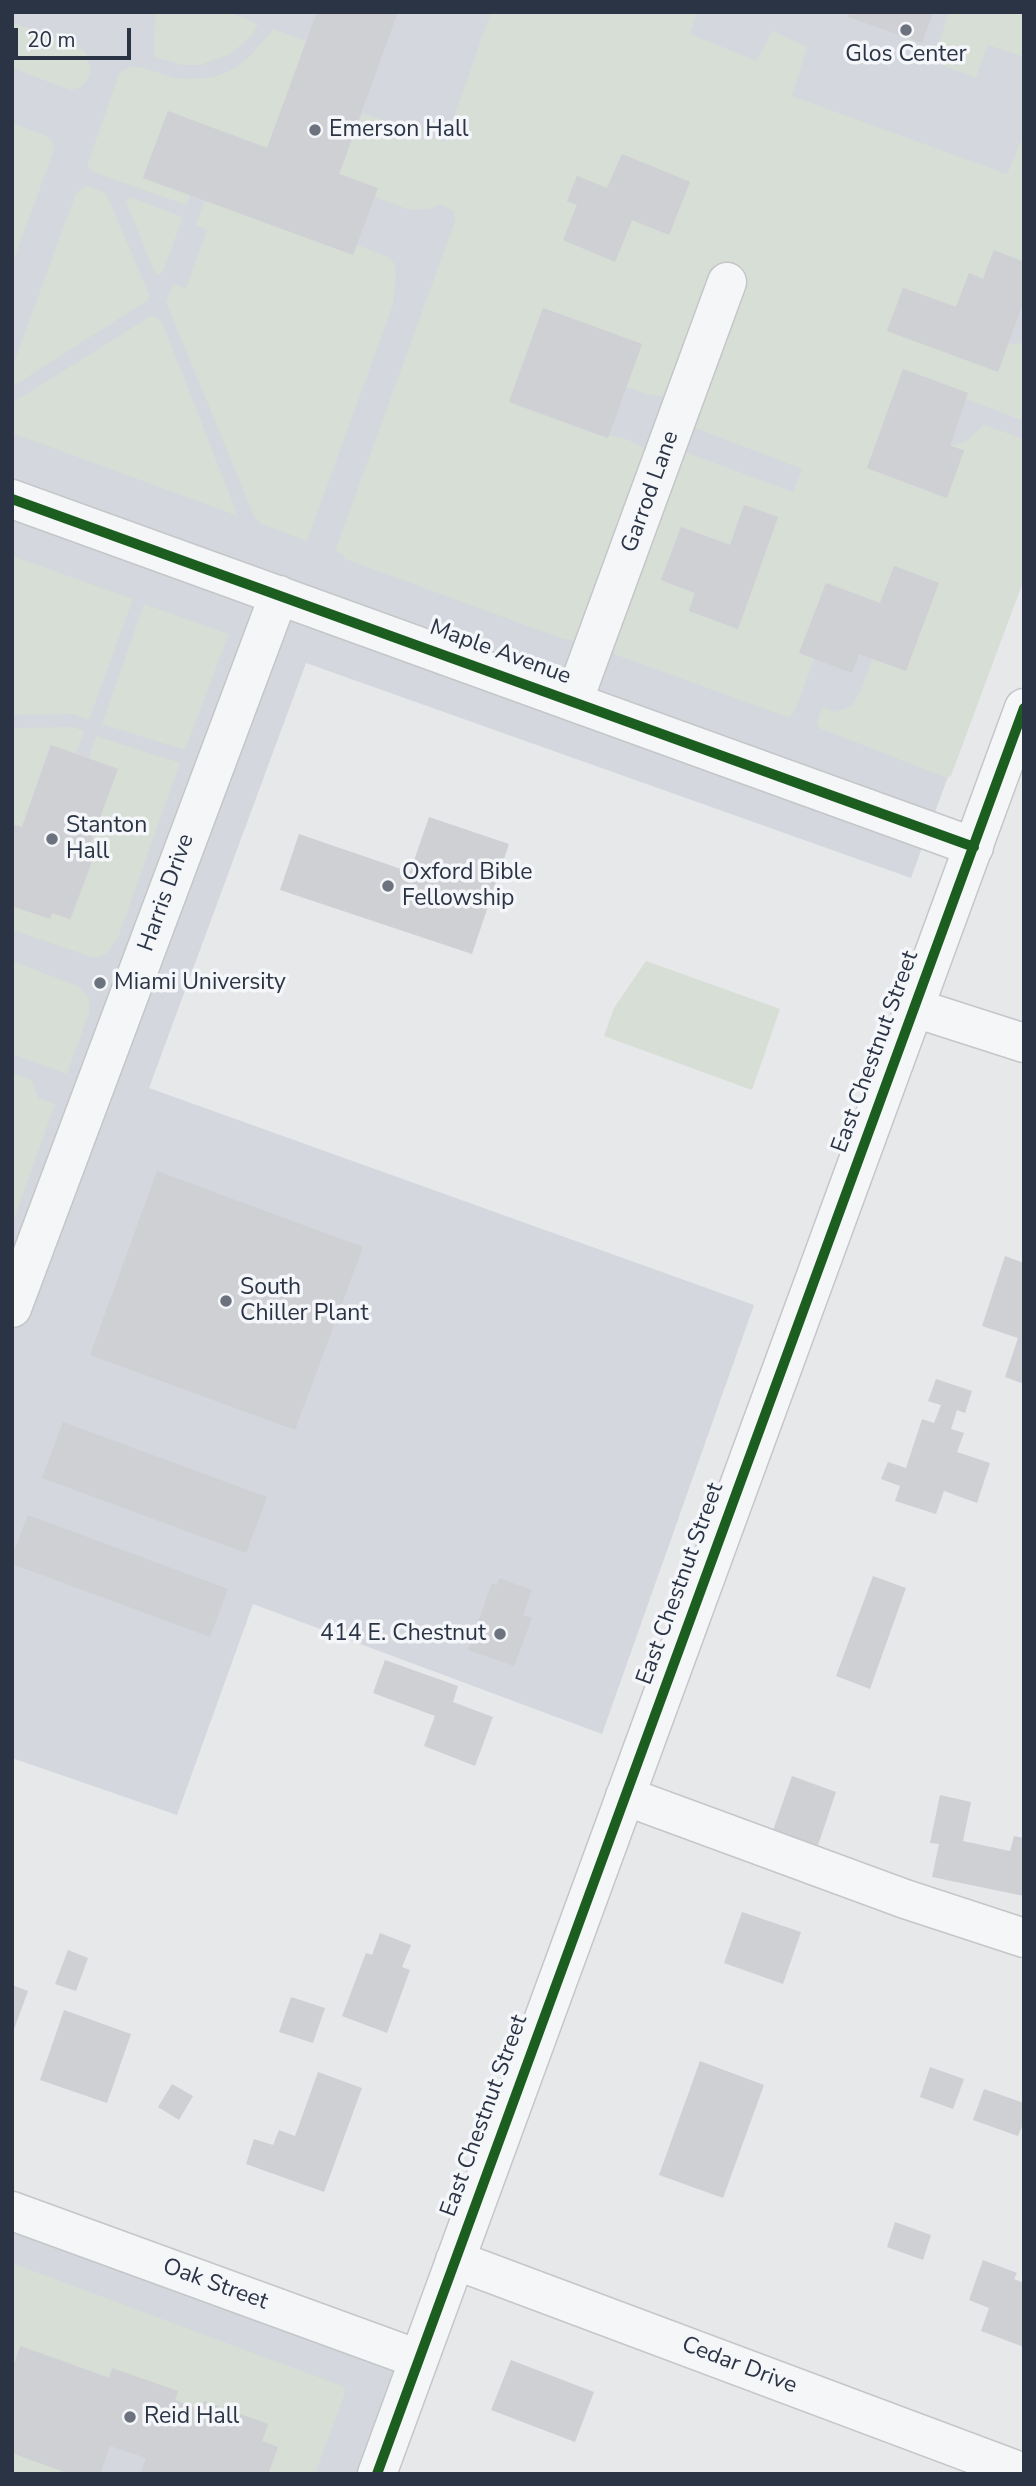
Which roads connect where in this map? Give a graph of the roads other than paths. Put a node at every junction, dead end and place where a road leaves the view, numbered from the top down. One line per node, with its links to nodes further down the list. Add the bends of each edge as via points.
1 (727, 282): 4 (street, Garrod Lane)
2 (12, 499): 3 (street, Maple Avenue)
3 (278, 595): 4 (street, Maple Avenue); 9 (street, Harris Drive)
4 (573, 702): 6 (street, Maple Avenue)
5 (1024, 708): 6 (street, East Chestnut Street)
6 (974, 847): 7 (street, East Chestnut Street)
7 (915, 1008): 8 (street); 10 (street, East Chestnut Street)
8 (1024, 1043)
9 (12, 1308)
10 (625, 1796): 11 (street); 13 (street, East Chestnut Street)
11 (1024, 1938)
12 (12, 2211): 14 (street, Oak Street)
13 (455, 2260): 14 (street, East Chestnut Street); 15 (street, Cedar Drive)
14 (418, 2359): 16 (street, East Chestnut Street)
15 (1024, 2473)
16 (377, 2474)

